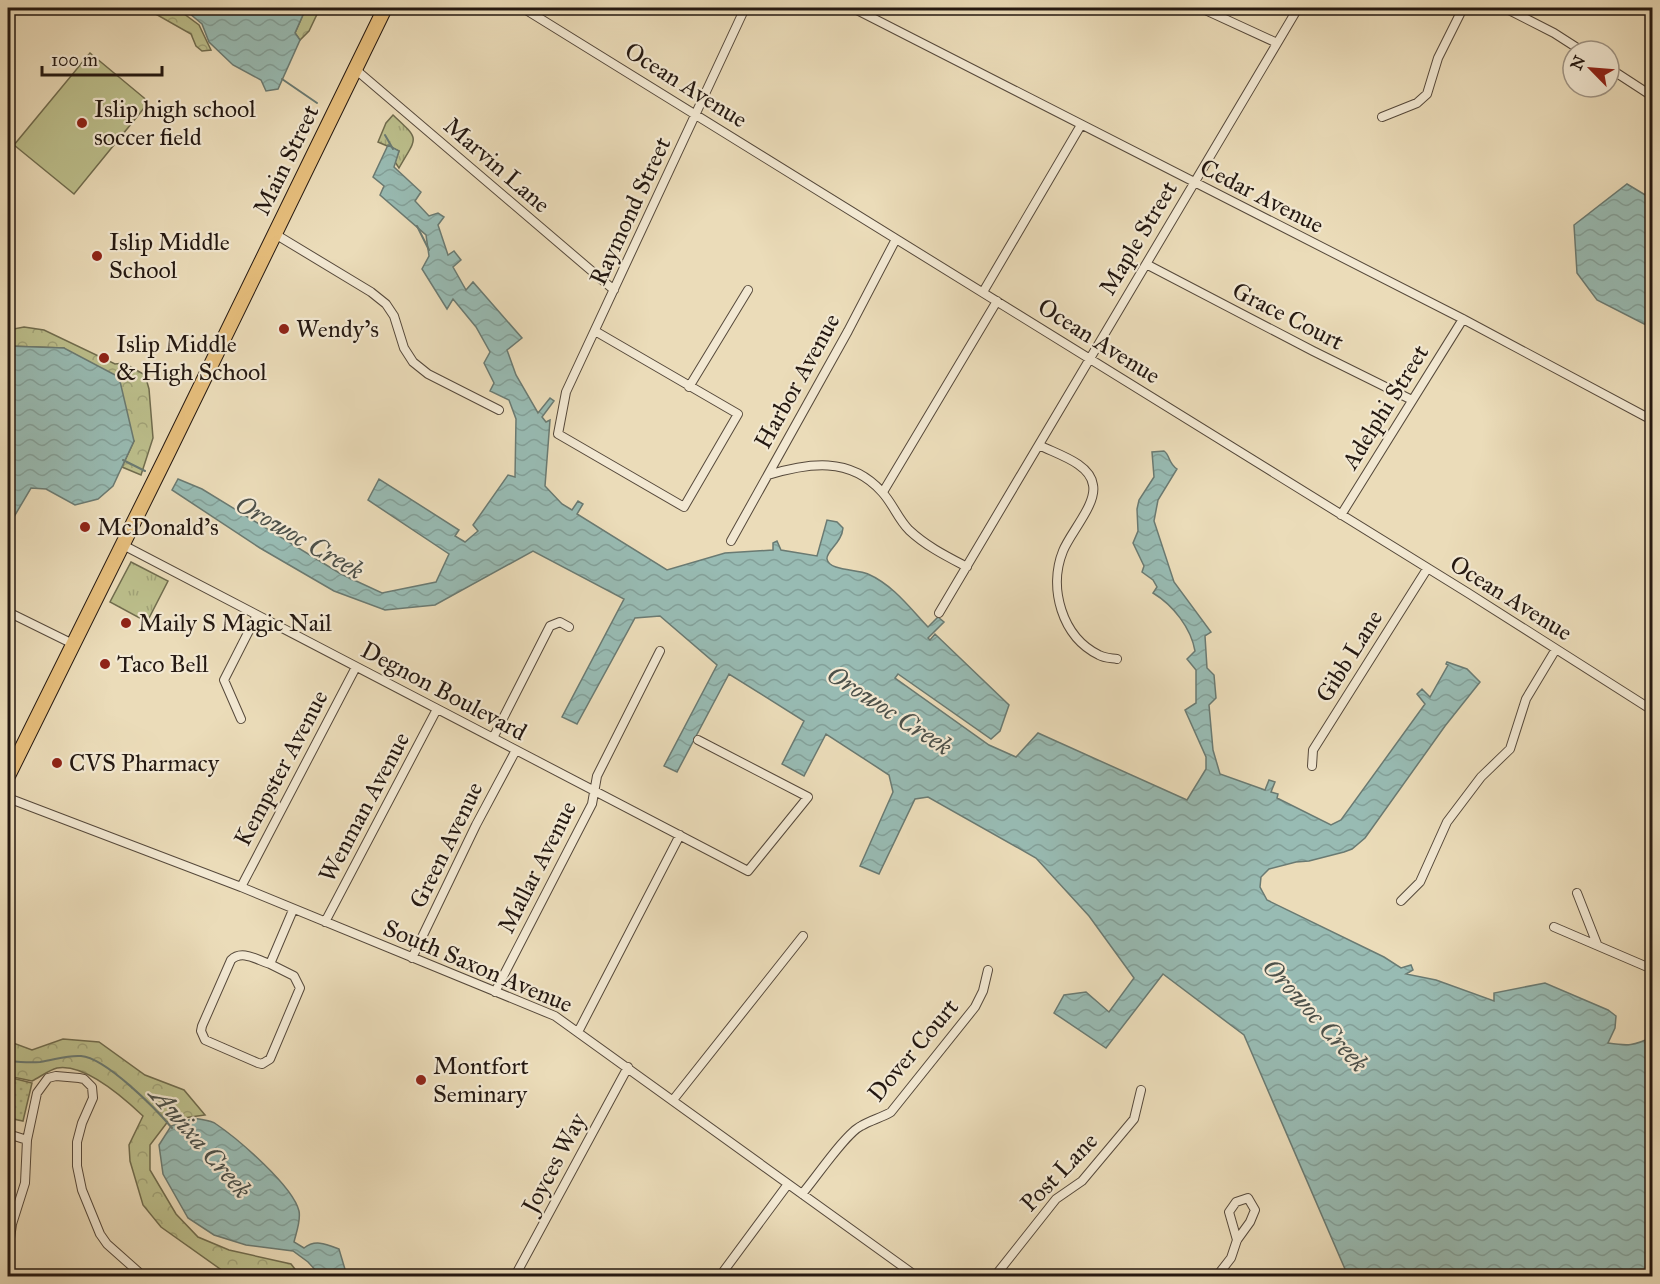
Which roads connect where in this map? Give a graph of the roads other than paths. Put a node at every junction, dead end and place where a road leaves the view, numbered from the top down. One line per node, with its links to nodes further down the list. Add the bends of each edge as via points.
1 (385, 8): 11 (main road, Main Street)
2 (523, 8): 14 (street, Ocean Avenue)
3 (745, 8): 14 (street, Raymond Street)
4 (853, 8): 16 (street, Cedar Avenue)
5 (1201, 8): 10 (street)
6 (1298, 8): 10 (street, Maple Street)
7 (1463, 8): 15 (street, via 1438,57 1428,94 1417,103)
8 (1505, 8): 9 (street)
9 (1563, 39)
10 (1277, 43): 17 (street, Maple Street)
11 (355, 69): 18 (main road, Main Street); 21 (street, Marvin Lane)
12 (1621, 76): 13 (street)
13 (1653, 96)
14 (696, 115): 19 (street, Ocean Avenue); 21 (street, Raymond Street)
15 (1382, 117)
16 (1081, 125): 17 (street, Cedar Avenue); 23 (street)
17 (1193, 183): 20 (street, Maple Street); 25 (street, Cedar Avenue)
18 (275, 234): 30 (street, via 386,303 404,348 428,374); 37 (main road, Main Street)
19 (896, 239): 23 (street, Ocean Avenue); 33 (street, Harbor Avenue)
20 (1146, 264): 27 (street, Maple Street); 29 (street, Grace Court)
21 (614, 290): 26 (street, Raymond Street)
22 (748, 290): 28 (street)
23 (983, 292): 24 (street, Ocean Avenue)
24 (997, 301): 27 (street, Ocean Avenue); 34 (street)
25 (1462, 319): 29 (street, Adelphi Street); 31 (street, Cedar Avenue)
26 (595, 331): 28 (street); 28 (street, Raymond Street, via 566,392 558,434 684,507 738,414)
27 (1090, 359): 32 (street, Maple Street); 35 (street, Ocean Avenue)
28 (689, 387)
29 (1412, 400): 35 (street, Adelphi Street)
30 (499, 410)
31 (1653, 420)
32 (1039, 445): 38 (street, Maple Street); 47 (street, via 1088,472 1094,485 1086,510 1062,552 1057,590 1069,627 1083,644 1100,656)
33 (768, 475): 34 (street, via 811,465 838,466 852,470); 36 (street, Harbor Avenue)
34 (883, 492): 38 (street, via 908,528 934,549)
35 (1341, 515): 39 (street, Ocean Avenue)
36 (731, 541)
37 (123, 545): 42 (street, Degnon Boulevard); 44 (main road, Main Street)
38 (967, 567): 41 (street, Maple Street)
39 (1428, 569): 45 (street, Ocean Avenue); 55 (street, Gibb Lane, via 1313,750)
40 (8, 612): 44 (street)
41 (939, 613)
42 (257, 615): 48 (street, Degnon Boulevard); 51 (street, via 224,680)
43 (569, 627): 52 (street, via 560,622 550,626)
44 (73, 644): 56 (main road, Main Street)
45 (1556, 649): 50 (street, Ocean Avenue); 62 (street, via 1526,699 1510,749 1481,777 1447,822 1420,882)
46 (660, 651): 57 (street, Mallar Avenue, via 597,776)
47 (1117, 659)
48 (356, 667): 49 (street, Degnon Boulevard); 60 (street, Kempster Avenue)
49 (437, 709): 52 (street, Degnon Boulevard); 64 (street, Wenman Avenue)
50 (1653, 710)
51 (242, 719)
52 (493, 738): 54 (street, Degnon Boulevard)
53 (698, 740): 59 (street, Degnon Boulevard, via 808,797 748,871)
54 (516, 750): 57 (street, Degnon Boulevard); 68 (street, Green Avenue)
55 (1312, 766)
56 (8, 776)
57 (595, 791): 59 (street, Degnon Boulevard); 72 (street, Mallar Avenue, via 592,804)
58 (8, 798): 60 (street, South Saxon Avenue)
59 (680, 835): 73 (street)
60 (241, 887): 63 (street, South Saxon Avenue)
61 (1577, 893): 67 (street)
62 (1401, 901)
63 (293, 910): 64 (street, South Saxon Avenue); 69 (street)
64 (325, 922): 68 (street, South Saxon Avenue)
65 (1554, 927): 67 (street)
66 (803, 936): 76 (street)
67 (1597, 944): 70 (street)
68 (412, 958): 72 (street, South Saxon Avenue)
69 (270, 964): 69 (street, via 246,955 235,956 201,1031 205,1040 262,1064 270,1059 300,987 294,976)
70 (1653, 969)
71 (988, 970): 80 (street, Dover Court, via 975,1006 891,1112 860,1126)
72 (495, 992): 73 (street, South Saxon Avenue, via 555,1016)
73 (578, 1032): 74 (street, South Saxon Avenue)
74 (628, 1067): 76 (street, South Saxon Avenue); 84 (street, Joyces Way)
75 (1141, 1090): 87 (street, Post Lane, via 1134,1119 1082,1181 1056,1199)
76 (673, 1100): 79 (street, South Saxon Avenue)
77 (8, 1134): 78 (street)
78 (27, 1140): 82 (street, via 26,1183 12,1224); 83 (street, via 37,1093 48,1078 67,1076 89,1083 93,1098 82,1123 76,1155 82,1190 106,1244)
79 (788, 1184): 80 (street, South Saxon Avenue); 85 (street)
80 (802, 1194): 86 (street, South Saxon Avenue)
81 (1237, 1240): 81 (street, via 1255,1210 1248,1198 1236,1202 1229,1212); 88 (street, via 1231,1258)
82 (8, 1253)
83 (143, 1276)
84 (515, 1276)
85 (720, 1276)
86 (916, 1276)
87 (994, 1276)
88 (1216, 1276)

